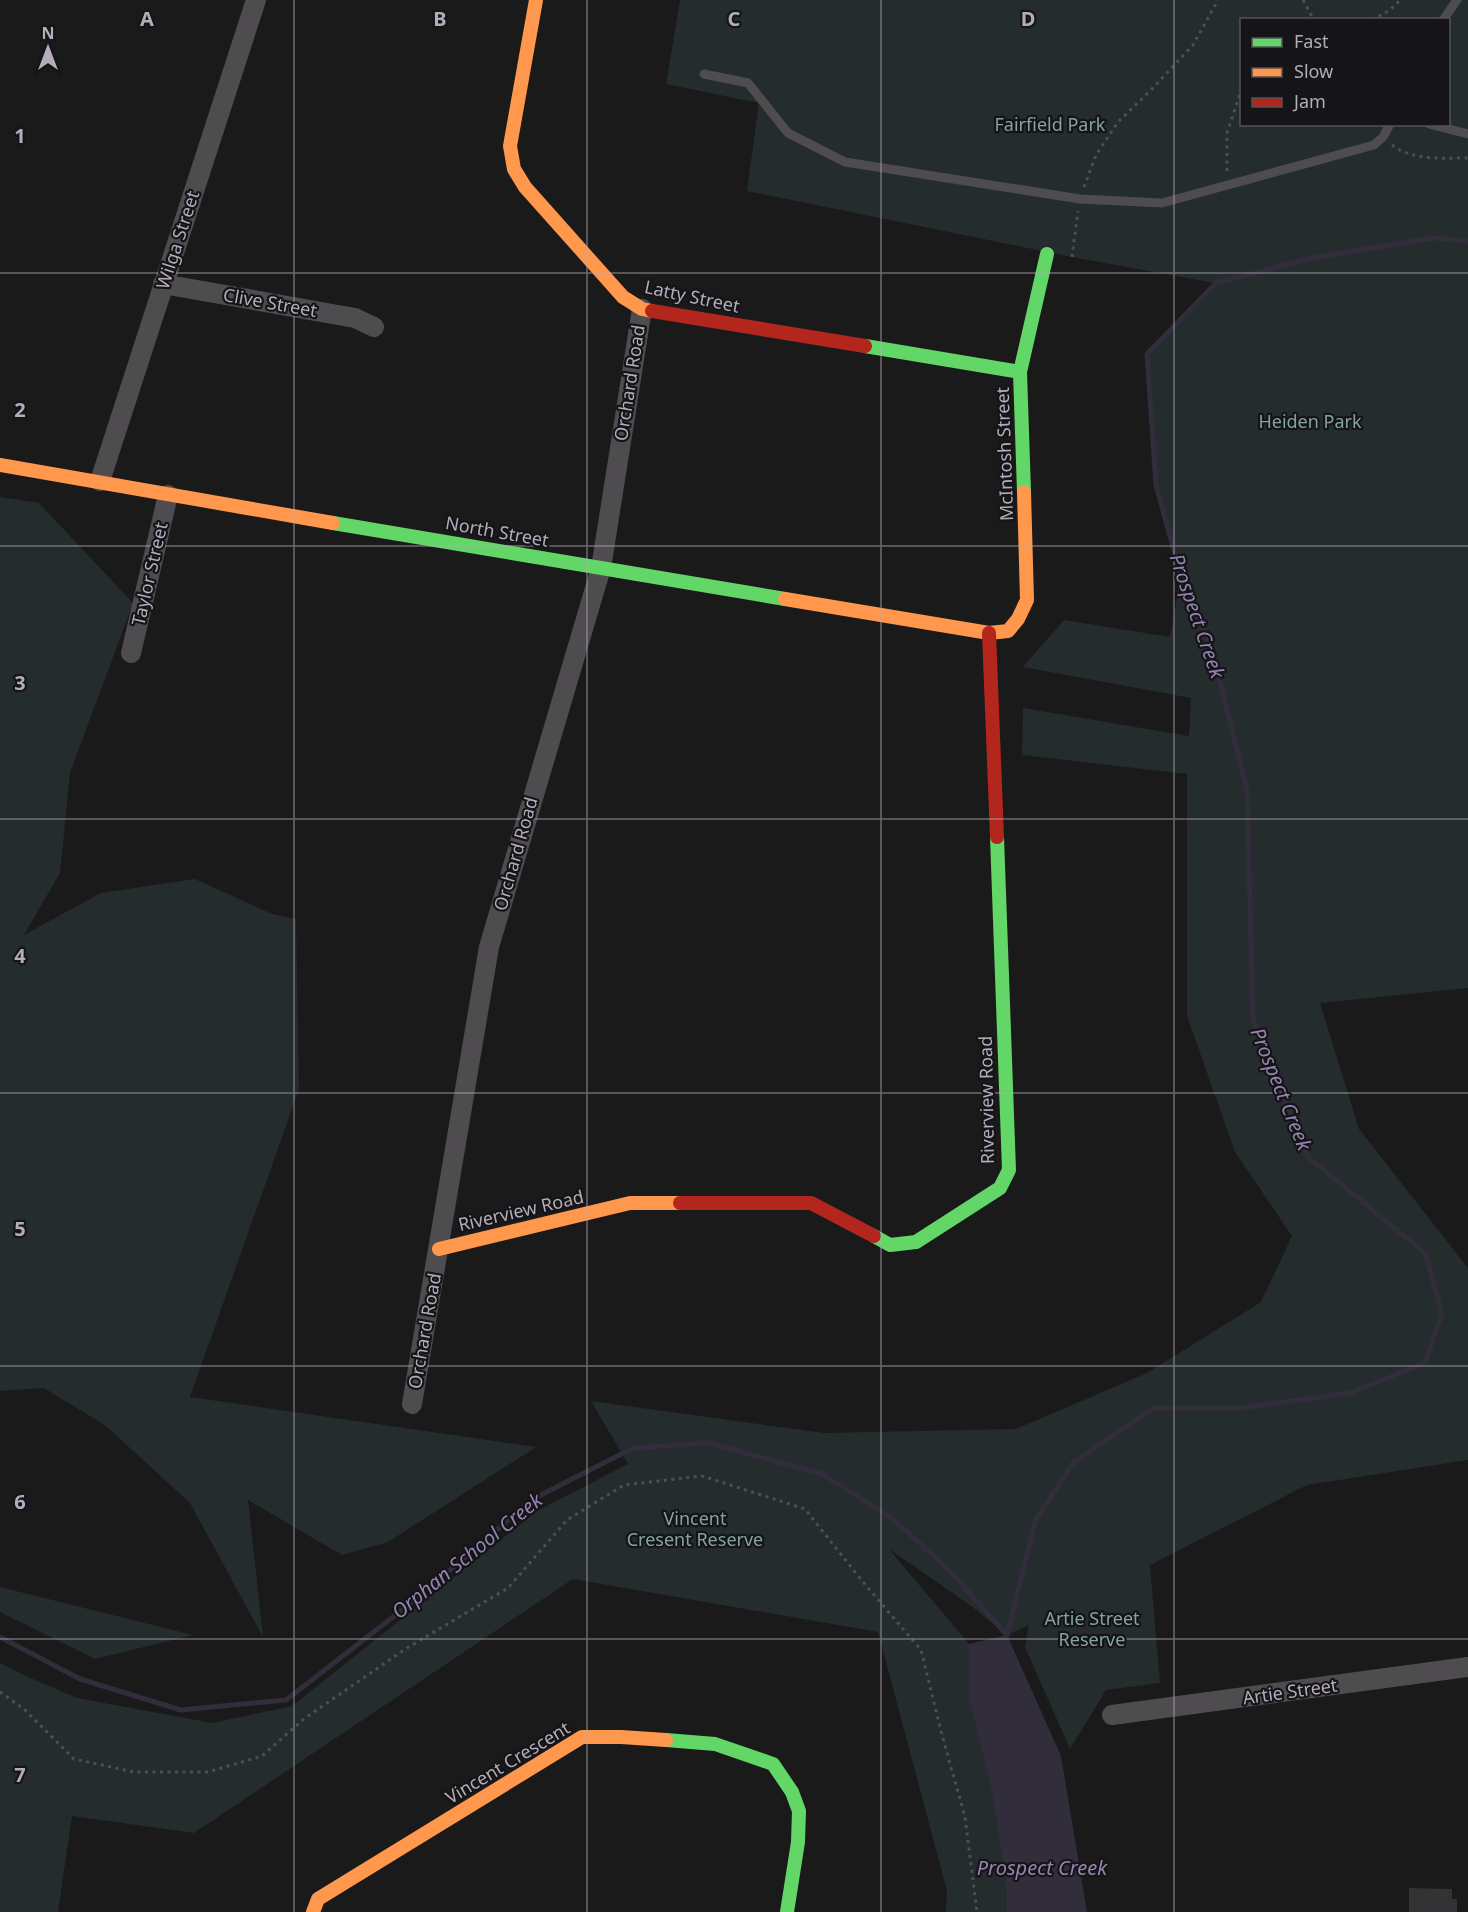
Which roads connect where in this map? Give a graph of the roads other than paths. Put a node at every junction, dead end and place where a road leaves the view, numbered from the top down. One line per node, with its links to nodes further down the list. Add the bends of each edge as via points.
1 (256, 0): 10 (street, Wilga Street)
2 (536, 0): 11 (street, Latty Street, via 510,146 514,169 540,205 623,297)
3 (1457, 0): 4 (lane)
4 (1444, 18)
5 (704, 74): 6 (lane, via 748,83 788,133 845,162 1080,199 1162,202 1374,145)
6 (1389, 126)
7 (1437, 126): 8 (lane)
8 (1468, 134)
9 (1047, 254): 13 (street, McIntosh Street)
10 (163, 284): 12 (street, Clive Street, via 355,318); 15 (street, Wilga Street)
11 (642, 309): 13 (street, Latty Street); 17 (street, Orchard Road)
12 (375, 327)
13 (1020, 372): 18 (street, McIntosh Street, via 1027,600 1008,631)
14 (0, 465): 15 (street, North Street)
15 (100, 481): 16 (street, North Street)
16 (168, 495): 17 (street, North Street); 19 (street, Taylor Street)
17 (601, 568): 18 (street, North Street); 20 (street, Orchard Road, via 489,947)
18 (989, 633): 20 (street, Riverview Road, via 1009,1170 1000,1188 916,1242 890,1245 811,1203 630,1203)
19 (131, 653)
20 (439, 1249): 21 (street, Orchard Road)
21 (412, 1404)
22 (1468, 1667): 23 (street, Artie Street)
23 (1112, 1715)
24 (313, 1912): 25 (street, Vincent Crescent, via 318,1899 582,1737 621,1737 715,1744 773,1764 792,1792 799,1811)
25 (787, 1912)

